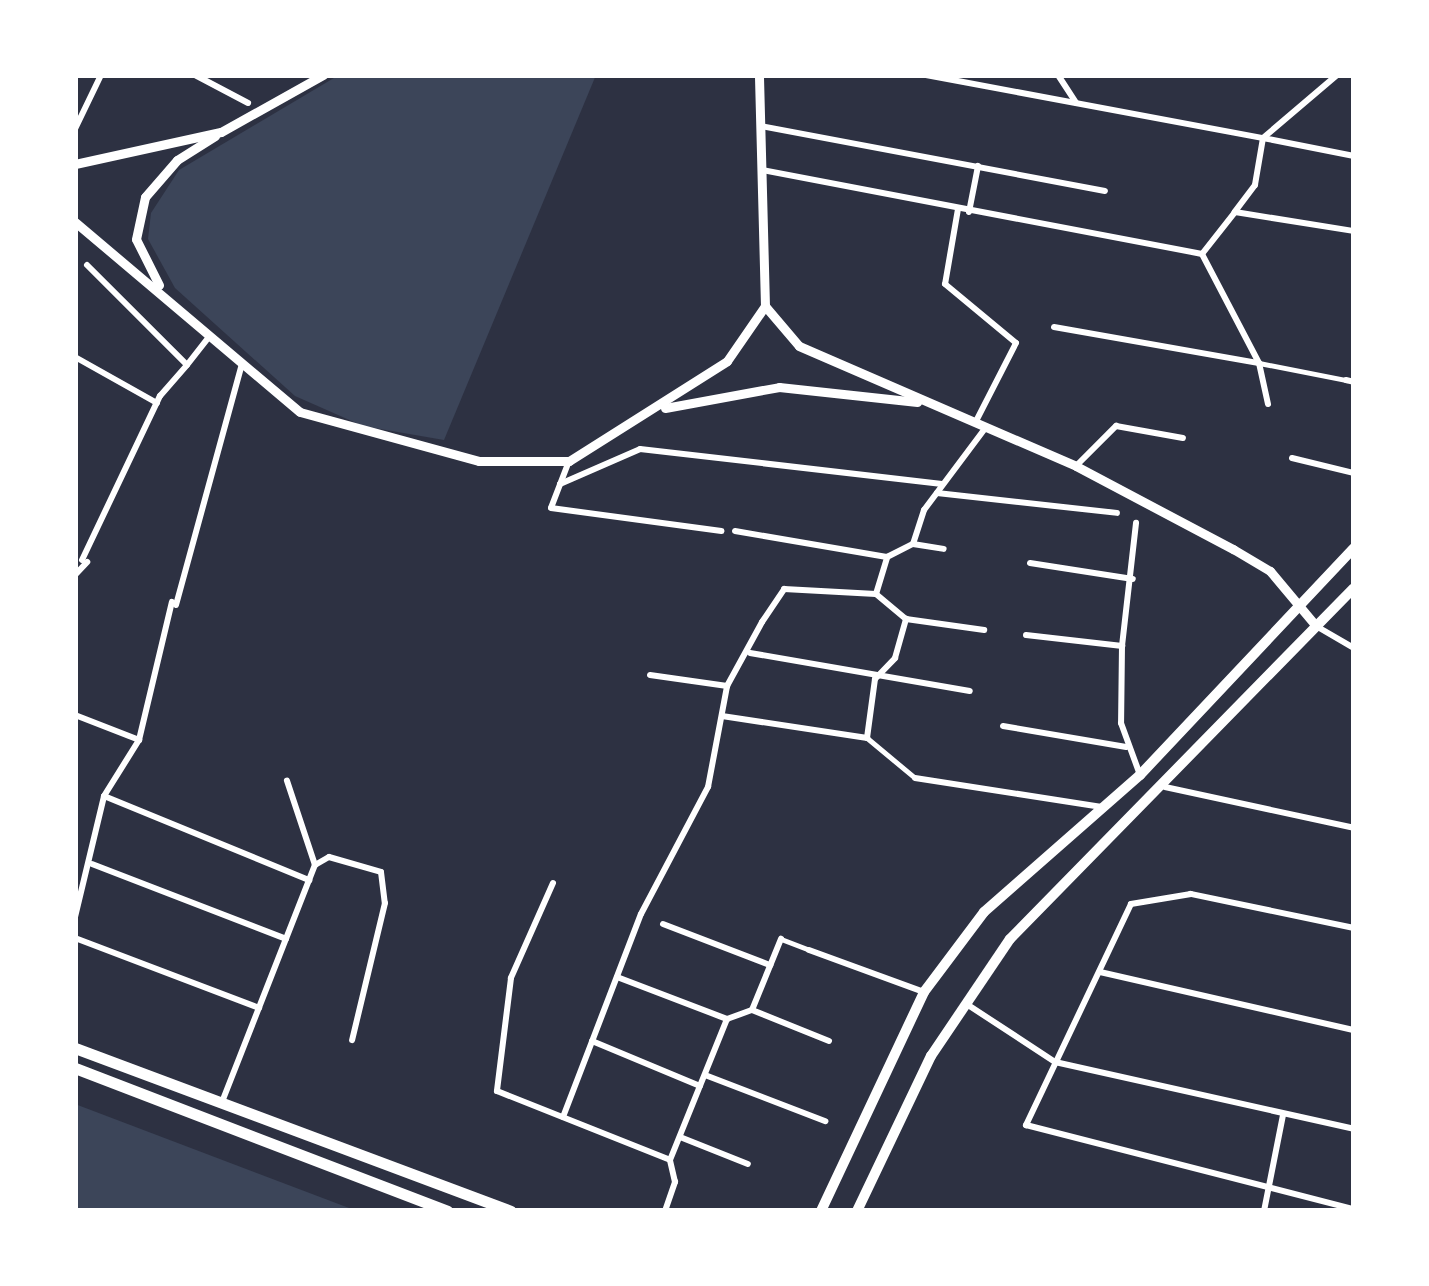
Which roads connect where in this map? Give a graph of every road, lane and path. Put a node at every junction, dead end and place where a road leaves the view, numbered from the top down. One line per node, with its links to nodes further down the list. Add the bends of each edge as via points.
1 (101, 75): 11 (street)
2 (196, 75): 8 (street)
3 (323, 75): 12 (street)
4 (759, 75): 10 (street)
5 (926, 75): 9 (street)
6 (1058, 75): 9 (street)
7 (1337, 75): 13 (street)
8 (248, 103)
9 (1077, 105): 13 (street)
10 (760, 126): 16 (street); 17 (street)
11 (75, 129)
12 (222, 132): 15 (street); 26 (street, via 176,160 145,197 136,239)
13 (1263, 138): 14 (street); 21 (street, via 1256,186)
14 (1354, 156)
15 (75, 164)
16 (978, 166): 18 (street); 20 (street)
17 (761, 169): 19 (street); 27 (street)
18 (1104, 191)
19 (958, 209): 20 (street); 38 (street, via 946,284 1016,343)
20 (969, 212): 24 (street)
21 (1234, 212): 23 (street); 24 (street)
22 (75, 222): 26 (street)
23 (1354, 231)
24 (1202, 254): 31 (street)
25 (88, 265): 33 (street)
26 (166, 296): 29 (street)
27 (766, 306): 37 (street, via 727,360); 38 (street, via 800,346)
28 (1054, 327): 31 (street)
29 (210, 336): 32 (street); 33 (street)
30 (75, 357): 35 (street)
31 (1259, 363): 34 (street); 36 (street)
32 (242, 364): 41 (street, via 300,412 367,438 479,461); 76 (street)
33 (187, 365): 35 (street)
34 (1350, 381)
35 (157, 404): 56 (street)
36 (1268, 404)
37 (658, 409): 38 (street, via 779,387 904,397); 41 (street)
38 (982, 423): 42 (street); 45 (street)
39 (1183, 438): 42 (street, via 1116,426)
40 (1292, 458): 43 (street)
41 (568, 460): 44 (street)
42 (1076, 466): 60 (street, via 1270,571)
43 (1354, 473)
44 (560, 484): 45 (street, via 640,449); 49 (street, via 551,508)
45 (943, 484): 46 (street)
46 (937, 493): 47 (street); 51 (street)
47 (1117, 512)
48 (1136, 523): 57 (street)
49 (721, 530)
50 (735, 532): 54 (street)
51 (912, 544): 53 (street); 54 (street)
52 (1354, 548): 60 (main road)
53 (944, 549)
54 (887, 557): 59 (street)
55 (1030, 563): 57 (street)
56 (75, 575)
57 (1133, 578): 65 (street)
58 (1354, 588): 62 (main road)
59 (876, 594): 61 (street); 67 (street, via 784,590)
60 (1298, 604): 62 (street); 78 (main road)
61 (906, 619): 63 (street); 69 (street, via 895,658)
62 (1316, 626): 66 (street); 81 (main road)
63 (984, 630)
64 (1026, 635): 65 (street)
65 (1122, 646): 77 (street)
66 (1354, 648)
67 (750, 653): 69 (street); 70 (street)
68 (650, 676): 70 (street)
69 (874, 679): 71 (street); 75 (street)
70 (726, 686): 73 (street)
71 (970, 691)
72 (75, 714): 76 (street)
73 (722, 716): 75 (street); 99 (street, via 708,787)
74 (1003, 726): 77 (street)
75 (867, 738): 79 (street)
76 (139, 740): 82 (street)
77 (1128, 747): 78 (street)
78 (1140, 774): 83 (main road)
79 (916, 778): 83 (street)
80 (287, 781): 86 (street)
81 (1165, 787): 84 (street); 101 (main road, via 1010,939)
82 (104, 796): 85 (street); 87 (street)
83 (1105, 808): 100 (main road, via 984,912)
84 (1354, 828)
85 (92, 864): 89 (street); 95 (street)
86 (314, 865): 87 (street); 106 (street, via 329,857 381,872 385,902)
87 (309, 880): 95 (street)
88 (551, 883): 116 (street, via 511,978 497,1091)
89 (79, 890): 90 (street)
90 (75, 916)
91 (663, 924): 97 (street)
92 (1354, 928): 98 (street, via 1152,894 1131,904)
93 (75, 938): 102 (street)
94 (781, 938): 96 (street); 97 (street)
95 (286, 939): 102 (street)
96 (809, 950): 100 (street)
97 (770, 965): 103 (street)
98 (1100, 972): 105 (street); 110 (street)
99 (616, 977): 104 (street); 108 (street)
100 (924, 992): 127 (main road)
101 (964, 1002): 110 (street); 128 (main road)
102 (259, 1008): 114 (street)
103 (752, 1010): 104 (street); 107 (street)
104 (728, 1020): 112 (street)
105 (1354, 1030)
106 (352, 1040)
107 (829, 1040)
108 (592, 1042): 113 (street); 116 (street)
109 (75, 1048): 114 (highway)
110 (1055, 1062): 115 (street); 122 (street, via 1026,1125)
111 (75, 1068): 124 (highway)
112 (705, 1076): 113 (street); 117 (street)
113 (700, 1086): 119 (street)
114 (222, 1102): 125 (highway)
115 (1283, 1114): 118 (street); 122 (street)
116 (563, 1117): 120 (street)
117 (825, 1121)
118 (1354, 1129)
119 (680, 1138): 120 (street); 121 (street)
120 (670, 1160): 126 (street, via 675,1182)
121 (748, 1164)
122 (1268, 1190): 123 (street); 129 (street)
123 (1354, 1209)
124 (448, 1211)
125 (511, 1211)
126 (665, 1211)
127 (822, 1211)
128 (857, 1211)
129 (1264, 1211)

